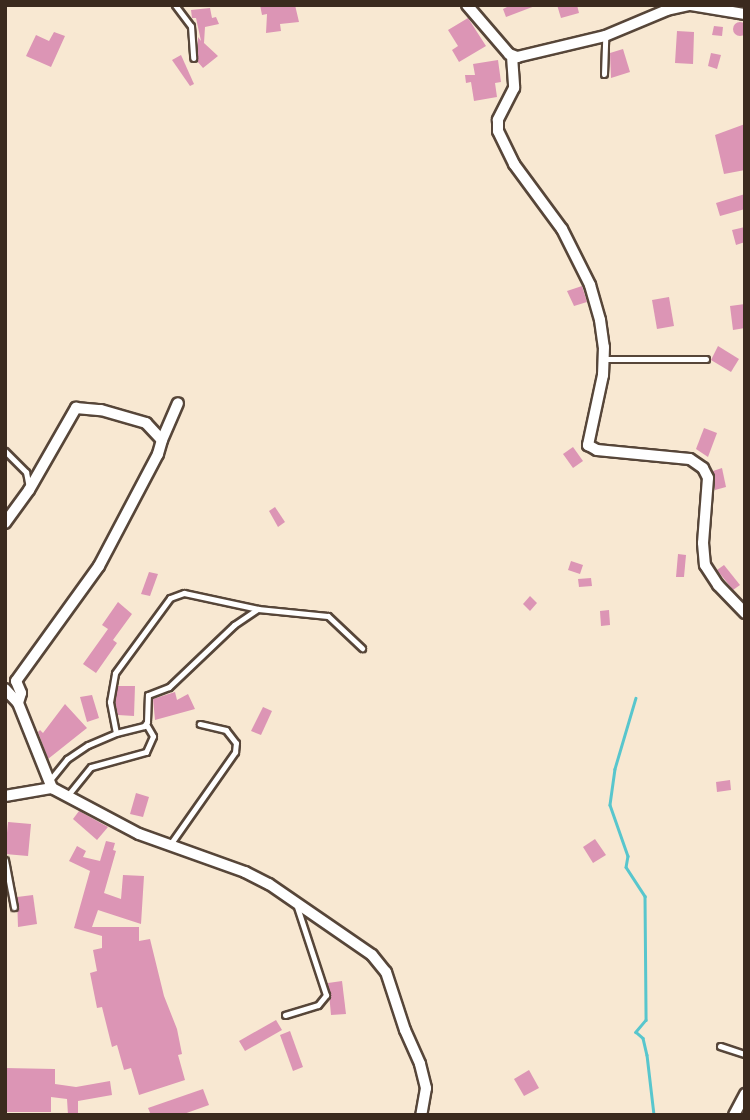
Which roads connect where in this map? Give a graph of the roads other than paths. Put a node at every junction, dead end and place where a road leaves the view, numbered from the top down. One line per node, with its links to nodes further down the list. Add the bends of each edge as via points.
1 (176, 5): 8 (lane, via 191,26)
2 (467, 5): 7 (street)
3 (690, 5): 4 (street); 6 (street)
4 (717, 6): 5 (street)
5 (745, 14)
6 (605, 36): 7 (street); 9 (lane)
7 (512, 56): 10 (street, via 514,88 497,127 514,164 557,221 585,275 600,320)
8 (192, 58)
9 (604, 74)
10 (604, 359): 11 (lane); 18 (street, via 588,445 597,450 685,458 703,468 708,478 705,565)
11 (706, 359)
12 (178, 403): 13 (street)
13 (162, 440): 15 (street, via 145,423 76,408); 21 (street, via 99,566 16,681 21,693)
14 (5, 451): 15 (lane, via 26,472)
15 (29, 490): 16 (street)
16 (5, 523)
17 (258, 609): 19 (lane, via 325,615); 22 (lane, via 227,631 169,687 148,695); 24 (lane, via 184,593 170,598 115,673 110,702)
18 (745, 613)
19 (362, 648)
20 (5, 690): 21 (street)
21 (18, 702): 25 (street)
22 (146, 724): 24 (lane); 26 (lane, via 153,736 146,752 91,767)
23 (200, 724): 28 (lane, via 226,730 236,743 235,752)
24 (116, 733): 25 (lane, via 72,755)
25 (51, 784): 26 (street); 27 (street)
26 (68, 795): 28 (street)
27 (5, 796)
28 (169, 846): 30 (street, via 245,872)
29 (5, 860): 31 (lane)
30 (295, 901): 32 (lane, via 326,995 317,1005); 36 (street, via 384,968 424,1076 426,1100)
31 (14, 907)
32 (285, 1015)
33 (720, 1046): 34 (lane)
34 (745, 1054)
35 (745, 1094): 37 (street)
36 (421, 1115)
37 (734, 1115)

